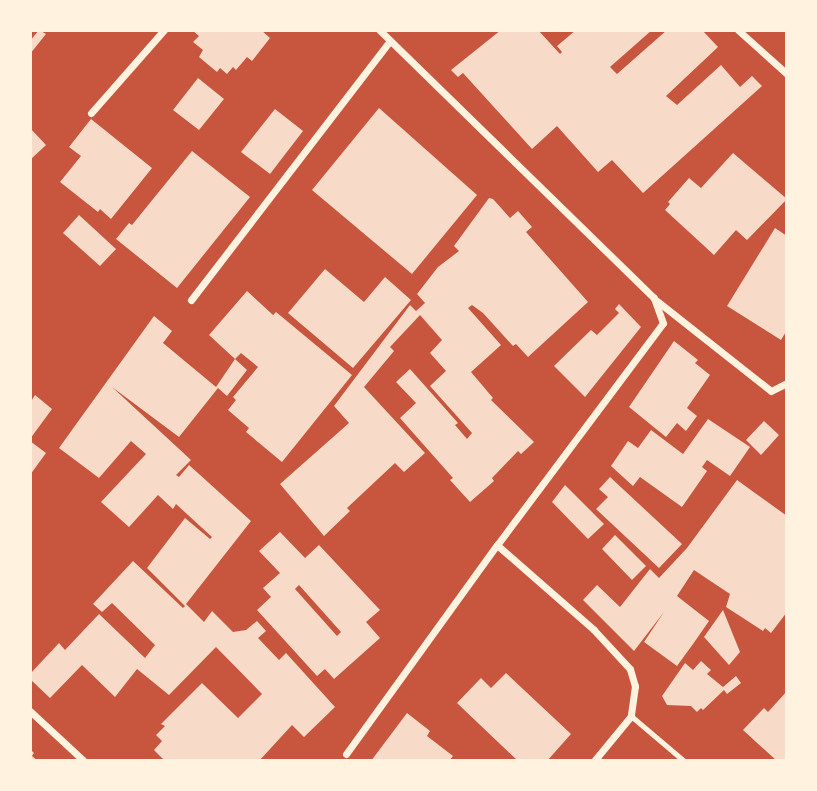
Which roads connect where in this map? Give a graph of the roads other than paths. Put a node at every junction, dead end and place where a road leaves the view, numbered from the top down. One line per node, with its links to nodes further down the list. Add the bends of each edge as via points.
1 (164, 30): 6 (street)
2 (379, 30): 4 (street)
3 (738, 30): 5 (street)
4 (390, 41): 7 (street); 8 (street)
5 (787, 74)
6 (91, 113)
7 (654, 298): 9 (street, via 771,391); 10 (street, via 662,317 659,332)
8 (191, 300)
9 (787, 383)
10 (497, 545): 12 (street, via 594,630 630,669 635,686); 13 (street)
11 (30, 711): 14 (street)
12 (631, 716): 15 (street); 16 (lane)
13 (346, 754)
14 (84, 761)
15 (594, 761)
16 (684, 761)

